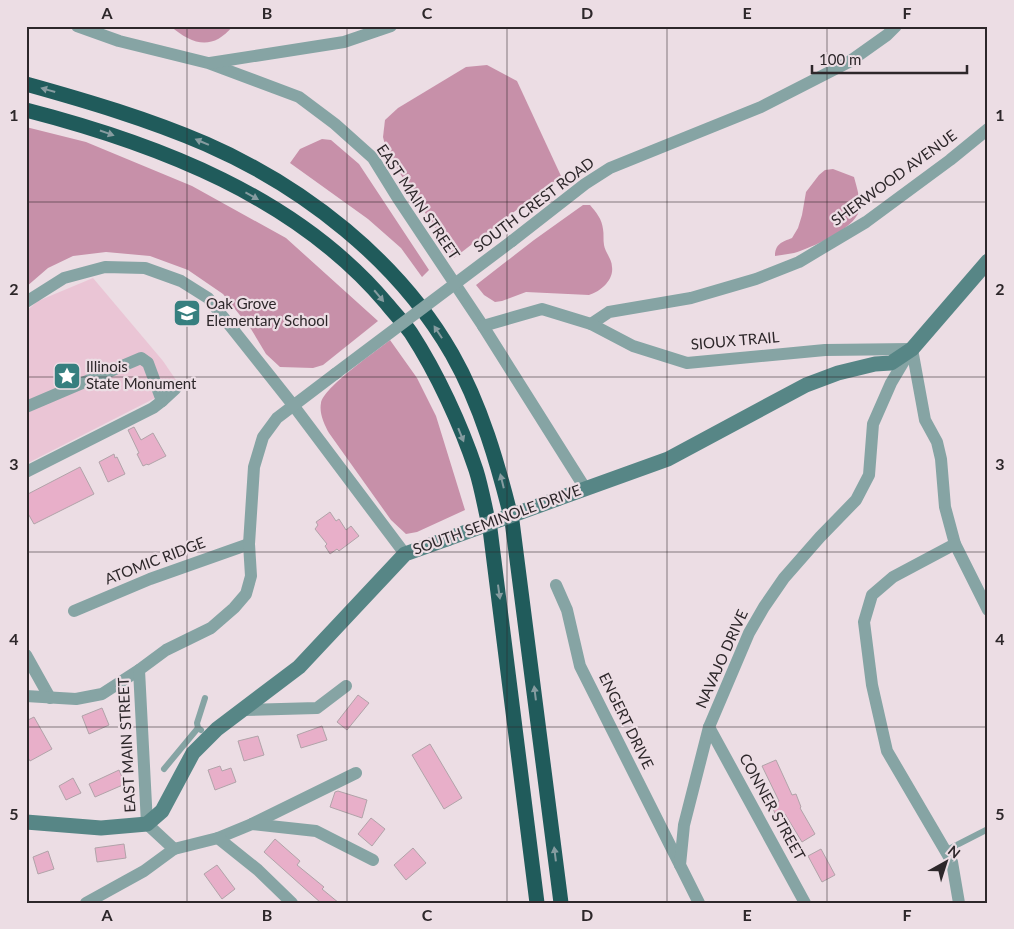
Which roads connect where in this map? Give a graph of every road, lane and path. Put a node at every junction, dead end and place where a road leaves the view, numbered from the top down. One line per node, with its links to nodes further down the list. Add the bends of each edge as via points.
1 (77, 26): 4 (street, EAST MAIN STREET, via 119,41)
2 (390, 26): 4 (street, via 344,42)
3 (896, 26): 15 (street, SOUTH CREST ROAD, bridge, via 849,62 761,107 610,168)
4 (208, 63): 11 (street, EAST MAIN STREET, via 299,98 372,158)
5 (26, 84): 48 (highway, one-way to 5, via 512,521 499,469 472,394 452,354 426,314 380,261 334,220 246,164 170,129)
6 (26, 110): 47 (highway, one-way to 47, via 144,146 209,173 259,200 366,279 410,333 446,397 476,470 490,528)
7 (988, 128): 10 (street, SHERWOOD AVENUE, via 866,222 799,262 756,279 691,298 609,312)
8 (988, 261): 12 (street, SOUTH SEMINOLE DRIVE)
9 (26, 302): 15 (street, via 64,278 105,267 145,268 181,280 208,298)
10 (590, 324): 11 (street, SIOUX TRAIL, via 542,309); 12 (street, SIOUX TRAIL, via 633,346 687,363 825,350)
11 (483, 326): 18 (street, EAST MAIN STREET)
12 (912, 349): 18 (street, SOUTH SEMINOLE DRIVE, via 892,363 838,373 806,385 668,459); 20 (street, via 925,420 937,442 941,458 946,507); 32 (street, NAVAJO DRIVE, via 891,383 873,424 869,475 856,500 784,578 764,607 749,633)
13 (175, 389): 14 (street)
14 (162, 401): 16 (street, via 148,363 142,358); 17 (street)
15 (293, 405): 19 (street, EAST MAIN STREET, via 277,418 263,437 254,467); 21 (street)
16 (26, 407)
17 (26, 472)
18 (585, 488): 21 (street, SOUTH SEMINOLE DRIVE, bridge)
19 (249, 544): 24 (street, ATOMIC RIDGE, via 150,579); 26 (street, EAST MAIN STREET, via 251,576 246,594 234,608 211,628 166,650)
20 (955, 544): 23 (street); 42 (street, via 893,577 872,595 864,622 872,685 887,751)
21 (405, 554): 31 (street, SOUTH SEMINOLE DRIVE, via 299,667)
22 (556, 585): 44 (street, ENGERT DRIVE, via 567,610 580,666)
23 (988, 610)
24 (74, 611)
25 (26, 654): 29 (street)
26 (139, 670): 29 (street, via 102,694 76,699); 37 (street, EAST MAIN STREET)
27 (346, 686): 31 (street, via 317,708)
28 (26, 696): 29 (street)
29 (50, 698)
30 (205, 698): 33 (lane, via 197,723)
31 (244, 710): 33 (street, SOUTH SEMINOLE DRIVE)
32 (709, 727): 44 (street, NAVAJO DRIVE, via 684,826); 50 (street, CONNER STREET)
33 (205, 732): 34 (lane); 37 (street, SOUTH SEMINOLE DRIVE, via 162,811)
34 (164, 769)
35 (356, 773): 38 (street)
36 (26, 822): 37 (street, via 101,828)
37 (147, 824): 41 (street)
38 (252, 824): 40 (street); 43 (street, via 316,831)
39 (988, 829): 42 (lane)
40 (218, 838): 41 (street); 46 (street)
41 (174, 849): 45 (street, via 144,871)
42 (945, 851): 51 (street, via 952,862)
43 (373, 860)
44 (680, 865): 49 (street)
45 (90, 902)
46 (292, 903)
47 (537, 903)
48 (561, 903)
49 (699, 903)
50 (805, 903)
51 (959, 903)

